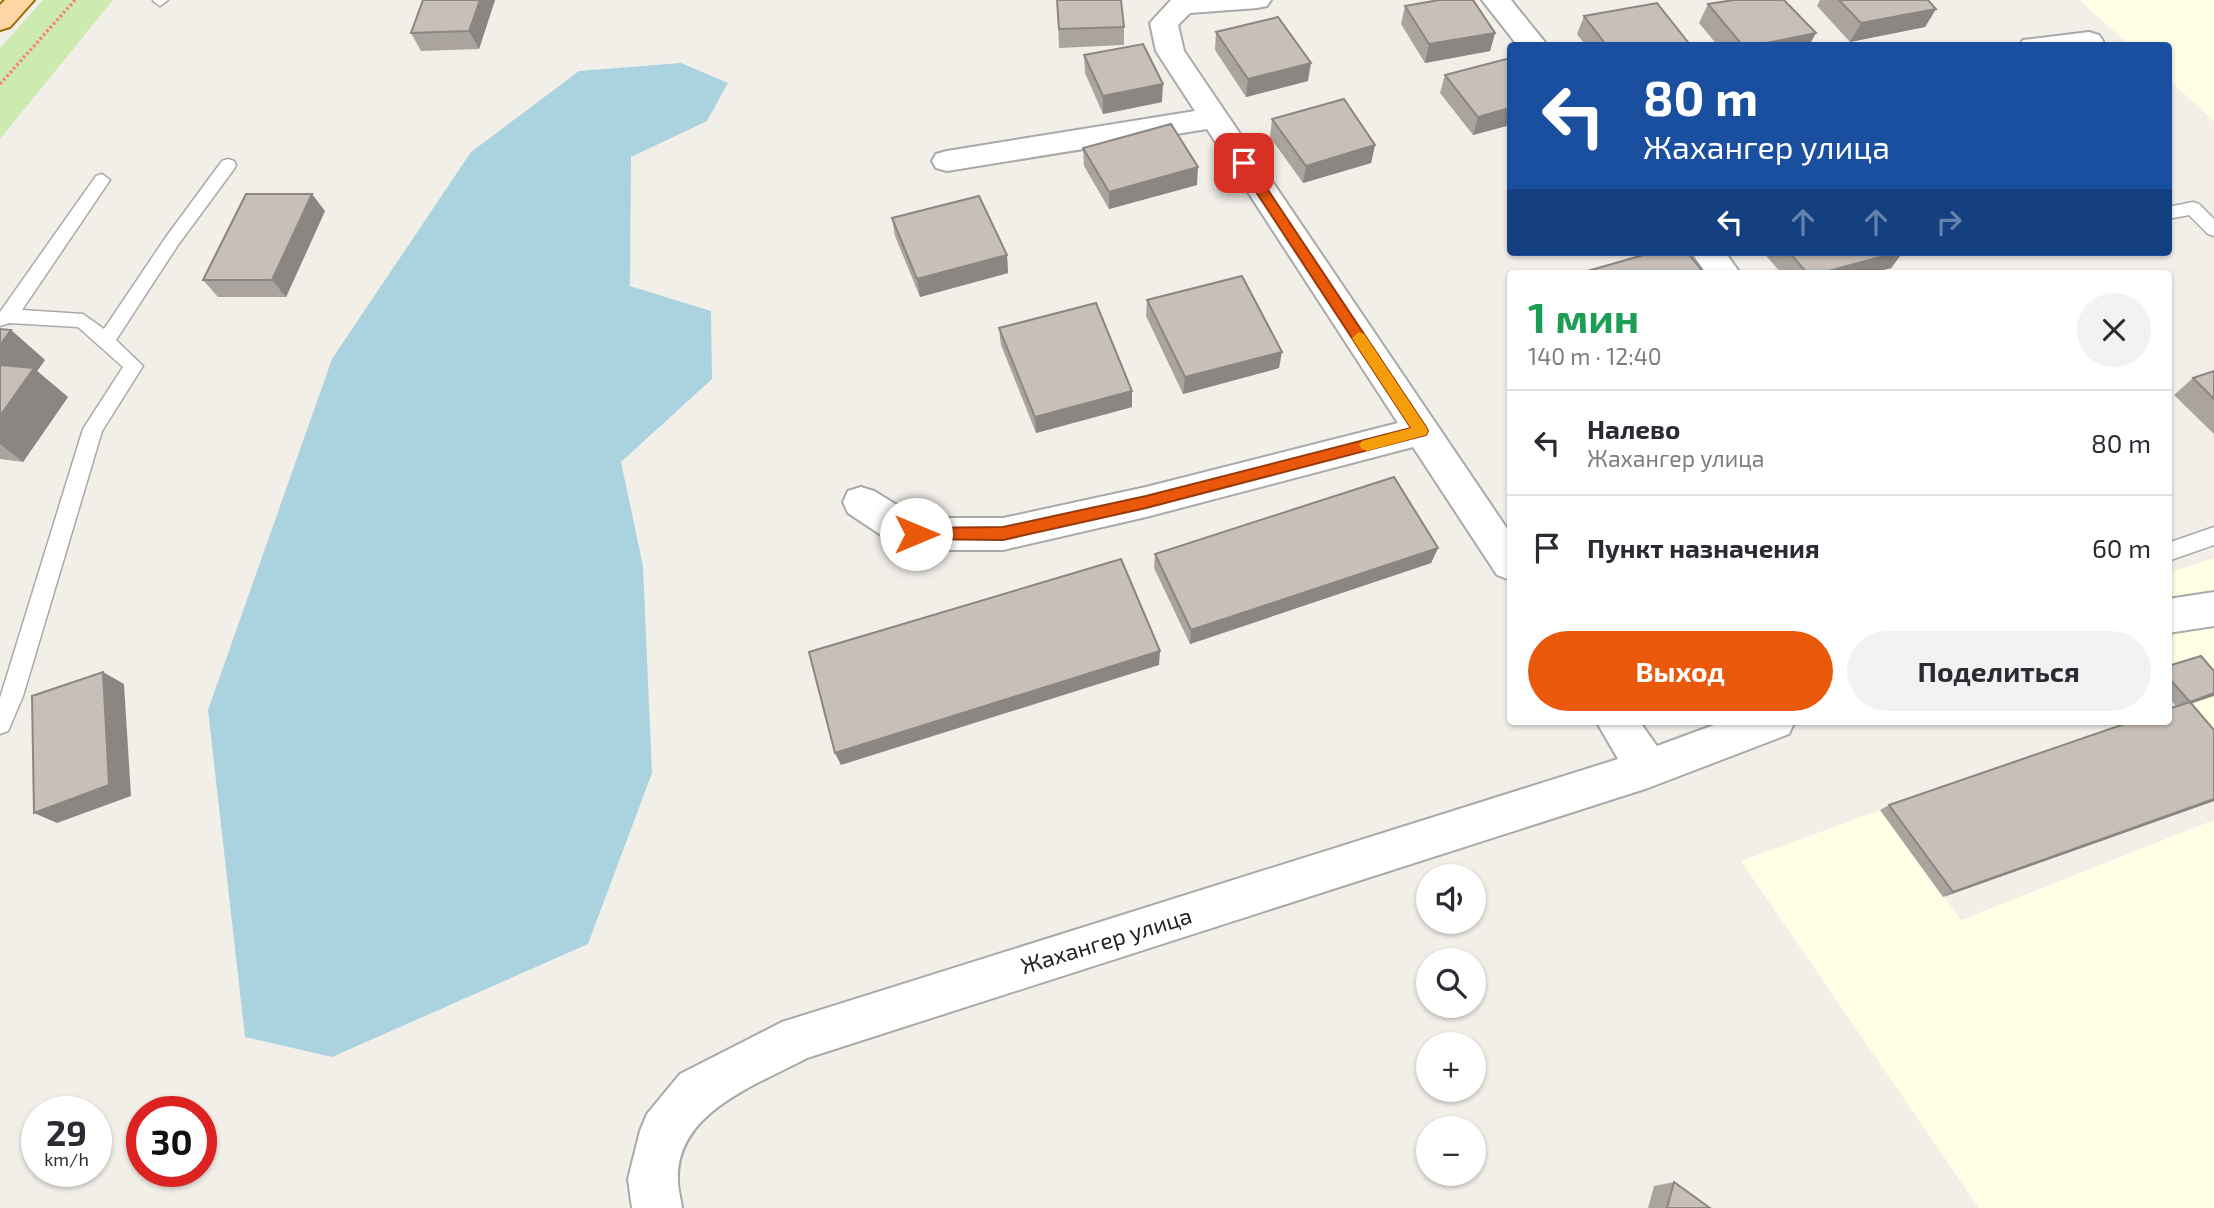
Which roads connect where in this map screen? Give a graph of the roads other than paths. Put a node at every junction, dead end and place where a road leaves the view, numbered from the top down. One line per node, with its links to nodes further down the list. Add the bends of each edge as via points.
1 (20, 0): 4 (main road)
2 (1256, 0): 8 (street, via 1182,5 1164,23 1170,51)
3 (1496, 0): 6 (street)
4 (0, 21)
5 (2089, 41): 7 (street)
6 (1531, 42)
7 (2078, 42)
8 (1214, 118): 9 (street); 18 (street)
9 (947, 161)
10 (228, 165): 17 (lane)
11 (102, 180): 16 (lane)
12 (2172, 212): 13 (lane, via 2193,208)
13 (2214, 230)
14 (1710, 256): 15 (street)
15 (1722, 270)
16 (4, 318): 17 (lane, via 83,321)
17 (106, 341): 25 (lane, via 135,366 93,429)
18 (1421, 431): 19 (street, via 1003,534 916,534); 22 (street)
19 (861, 502)
20 (2214, 536): 21 (lane)
21 (2172, 551)
22 (1507, 560)
23 (2214, 609): 24 (street)
24 (2172, 615)
25 (0, 724)
26 (1619, 725): 28 (street)
27 (1764, 725): 28 (street, Жахангер улица)
28 (1648, 769): 29 (street, Жахангер улица, via 797,1038 697,1091 664,1131 653,1179)
29 (657, 1208)

